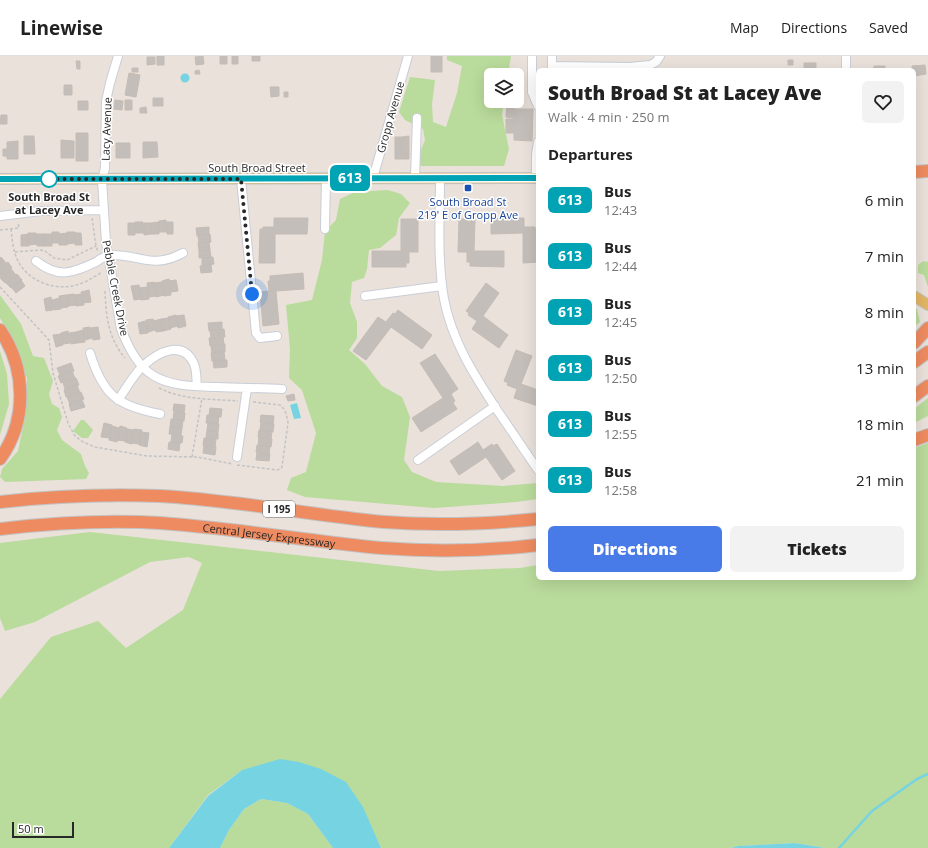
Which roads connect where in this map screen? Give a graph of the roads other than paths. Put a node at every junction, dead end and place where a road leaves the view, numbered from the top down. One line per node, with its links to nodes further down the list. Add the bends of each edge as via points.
1 (118, 56): 20 (street, Lacy Avenue, via 106,101 105,168)
2 (408, 56): 14 (street, Gropp Avenue)
3 (532, 56): 9 (street, via 532,92)
4 (552, 56): 7 (street)
5 (660, 56): 7 (street, via 650,65)
6 (846, 56): 8 (street)
7 (552, 68)
8 (846, 68)
9 (536, 101)
10 (417, 118): 15 (street)
11 (916, 172): 12 (highway)
12 (928, 172)
13 (326, 178): 14 (main road, South Broad Street); 19 (main road, South Broad Street); 23 (street)
14 (372, 178): 15 (main road, South Broad Street)
15 (415, 178): 16 (main road, South Broad Street)
16 (440, 178): 17 (main road, South Broad Street); 27 (street)
17 (536, 178)
18 (0, 179): 20 (main road, South Broad Street)
19 (241, 179): 20 (main road, South Broad Street); 33 (street, via 256,333 260,338)
20 (102, 180): 21 (street, Pebble Creek Drive)
21 (104, 210): 22 (street, via 41,211); 25 (street, Pebble Creek Drive)
22 (0, 216)
23 (326, 229)
24 (183, 253): 25 (street, via 155,261)
25 (108, 255): 26 (street, via 78,270 62,273 48,269); 38 (street, Pebble Creek Drive, via 121,329 132,353)
26 (36, 261)
27 (442, 286): 28 (street); 45 (street, via 457,342)
28 (365, 296)
29 (916, 297): 30 (main road)
30 (928, 305)
31 (928, 328): 34 (highway)
32 (0, 330): 50 (highway, via 17,367 21,396 16,426 11,441)
33 (277, 336)
34 (916, 341)
35 (928, 352): 37 (highway)
36 (90, 353): 44 (street, via 103,385)
37 (916, 361)
38 (143, 366): 39 (street, Pebble Creek Drive, via 153,376 165,381); 39 (street, via 162,352 180,351 194,364); 44 (street)
39 (197, 386): 41 (street, Pebble Creek Drive)
40 (928, 386): 43 (highway)
41 (247, 388): 42 (street, Pebble Creek Drive); 49 (street)
42 (282, 389)
43 (916, 395)
44 (118, 400): 46 (street, via 133,408)
45 (495, 406): 51 (street); 52 (street)
46 (160, 414)
47 (928, 435): 48 (highway)
48 (916, 439)
49 (237, 457)
50 (0, 459)
51 (418, 460)
52 (536, 467)
53 (0, 502): 54 (highway, I 195, via 67,496 160,496 392,522 463,524)
54 (536, 519)
55 (0, 529): 56 (highway, Central Jersey Expressway, via 68,523 121,522 203,527 381,548 463,551)
56 (536, 545)

